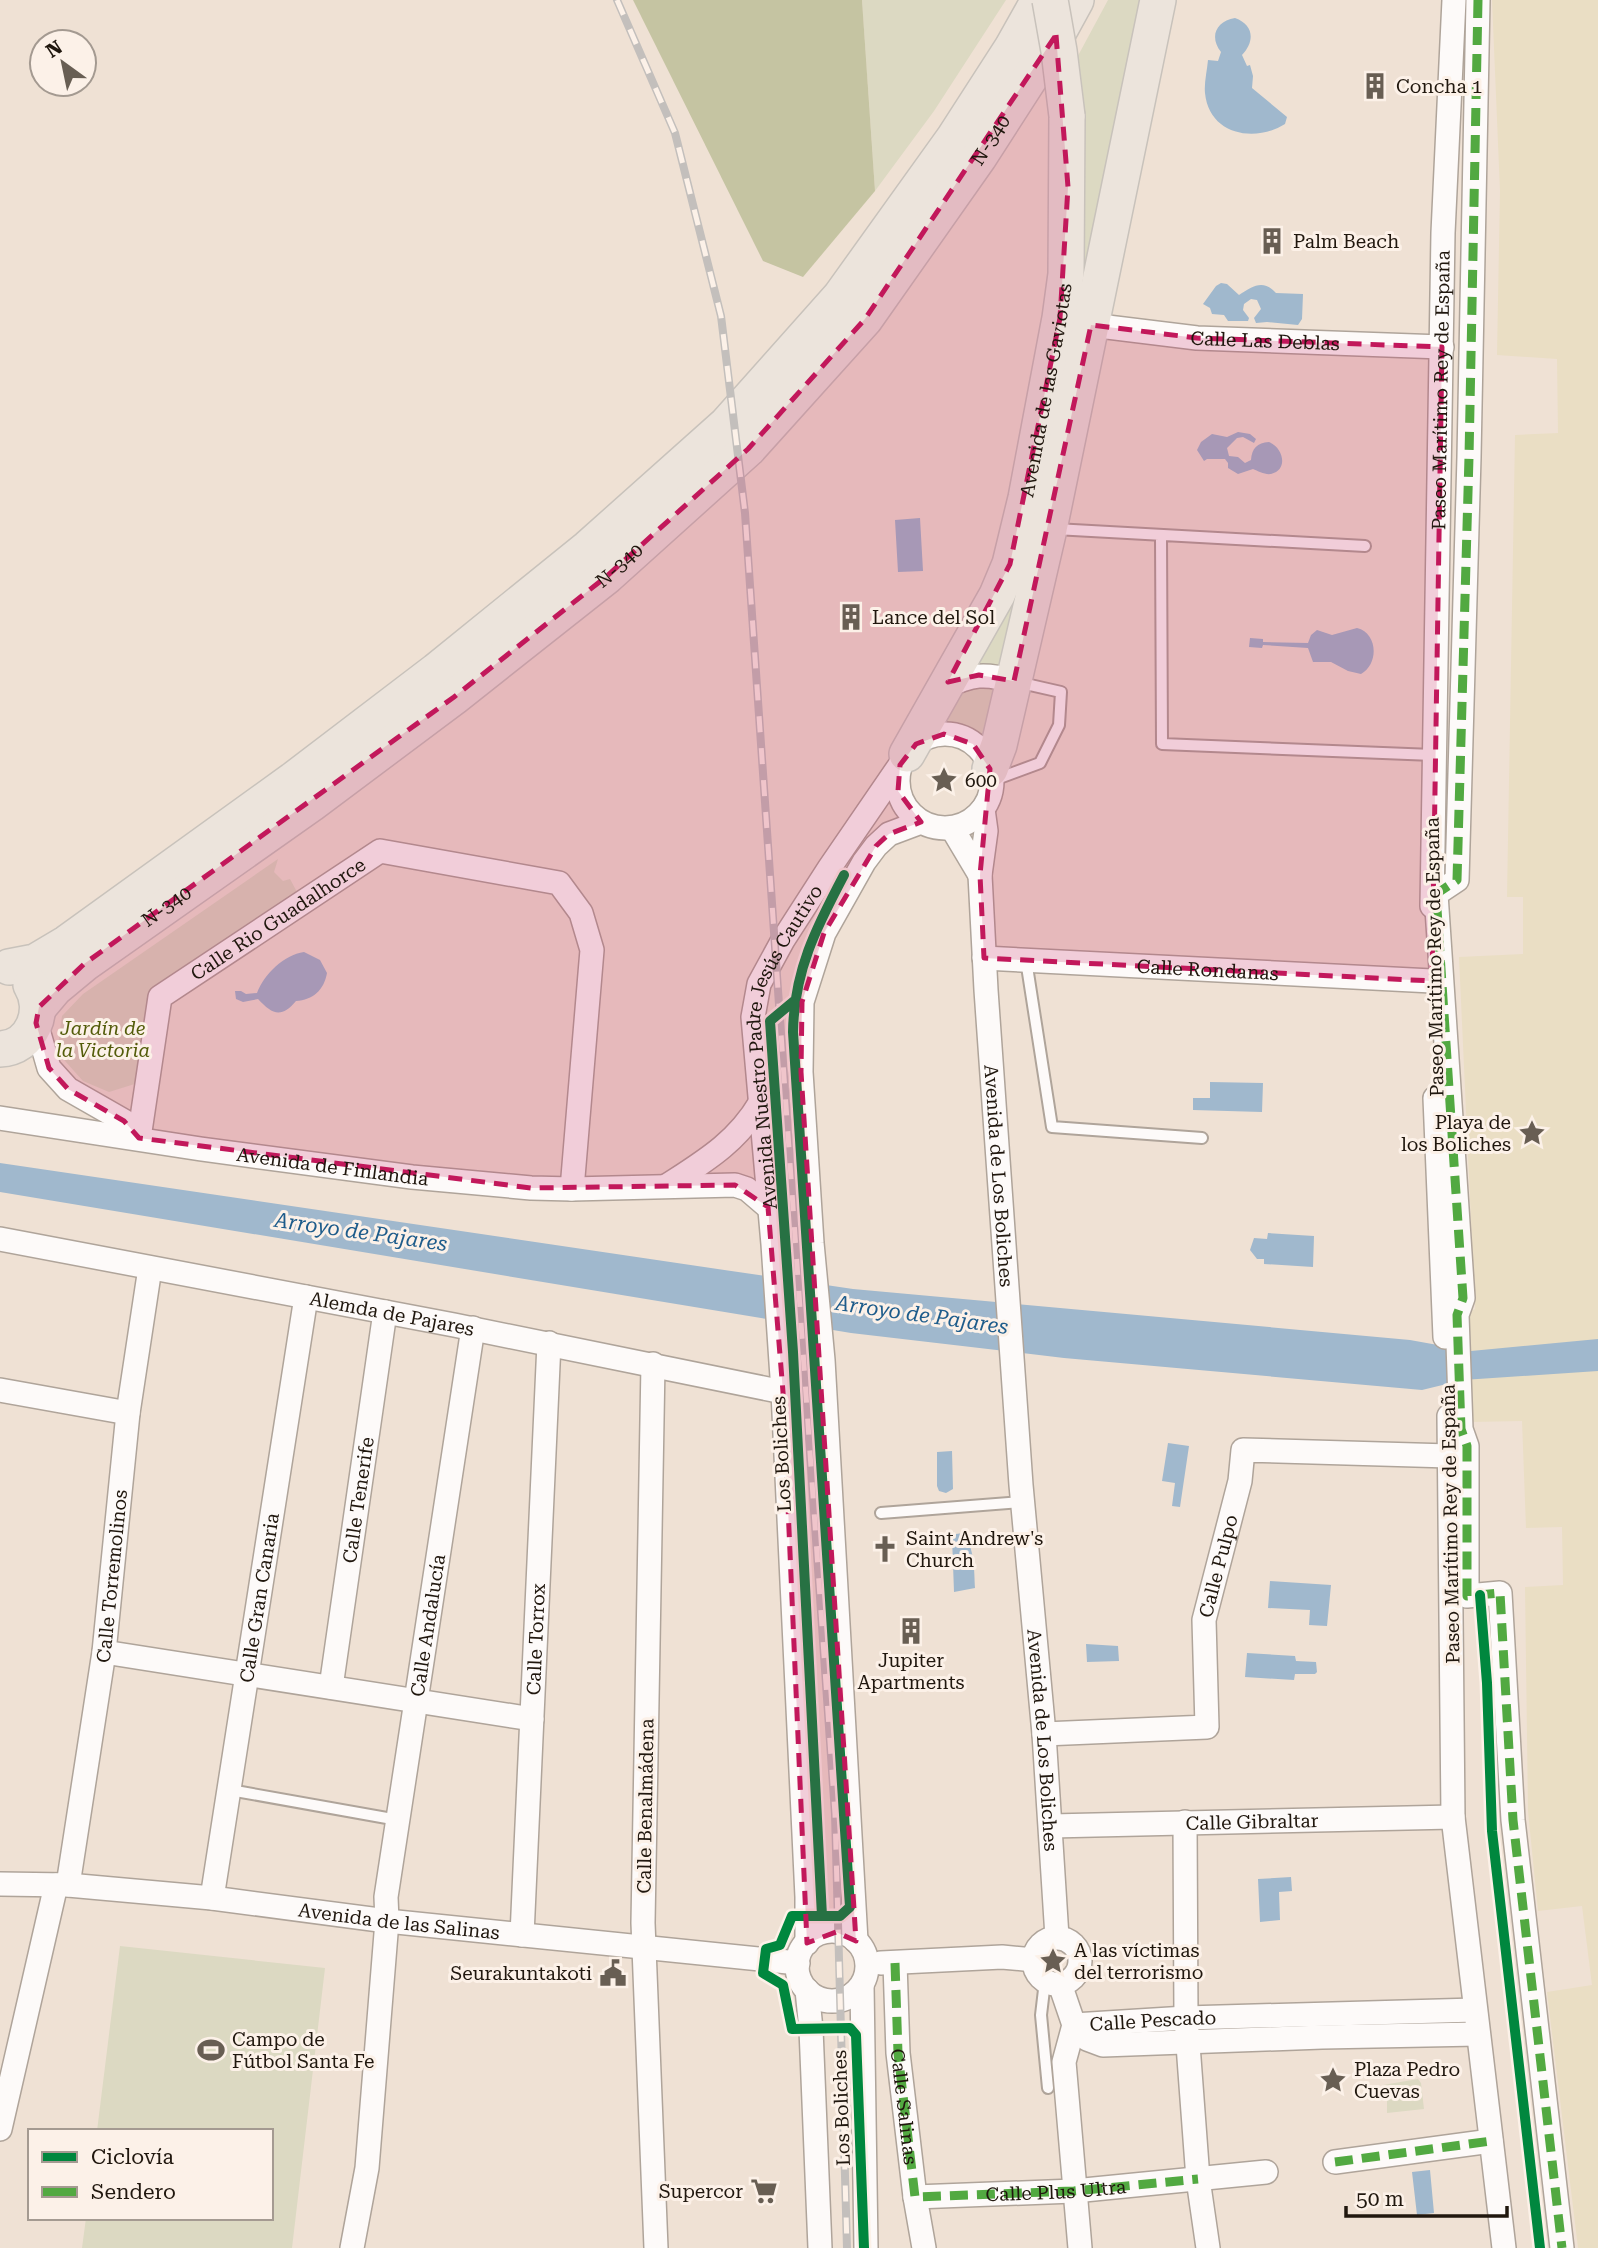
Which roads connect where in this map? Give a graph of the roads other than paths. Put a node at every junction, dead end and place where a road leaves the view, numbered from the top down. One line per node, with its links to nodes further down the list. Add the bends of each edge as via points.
1 (1039, 0): 23 (main road, N-340, via 954,138 840,298 727,424 588,548 315,763 67,943 35,962)
2 (1050, 0): 13 (main road, Avenida de las Gaviotas, bridge, via 1067,116 1066,274 1060,318 1010,564)
3 (1076, 0): 25 (main road, N-340, via 979,157 865,319 748,449 607,576 311,804 84,964 55,988)
4 (1158, 0): 7 (main road, Avenida de las Gaviotas)
5 (1454, 0): 8 (street, Paseo Marítimo Rey de España)
6 (1478, 0): 38 (street, via 1457,880 1436,894 1463,1298)
7 (1091, 325): 8 (street, Calle Las Deblas, via 1197,338); 9 (main road, Avenida de las Gaviotas)
8 (1442, 347): 14 (street, Paseo Marítimo Rey de España)
9 (1049, 528): 10 (lane); 12 (main road, Avenida de las Gaviotas)
10 (1161, 537): 11 (lane); 14 (lane, via 1163,744)
11 (1365, 547)
12 (1014, 681): 13 (street, via 979,674); 16 (main road, Avenida de las Gaviotas); 16 (lane, via 1061,692 1059,724 1040,763)
13 (945, 687): 15 (main road, Avenida de las Gaviotas)
14 (1433, 755): 24 (street, Paseo Marítimo Rey de España)
15 (904, 759): 16 (street, via 929,737 960,736 984,755); 18 (street, via 898,791 903,804); 27 (street, Avenida Nuestro Padre Jesús Cautivo, via 830,867 759,984 753,1017)
16 (991, 775): 17 (street, via 990,796)
17 (983, 808): 19 (street); 20 (street, Avenida de Los Boliches, via 986,831)
18 (921, 822): 19 (street); 66 (street, Avenida Nuestro Padre Jesús Cautivo, via 889,834 858,871 824,933 802,1002 801,1072 823,1360)
19 (952, 828): 20 (street, Avenida de Los Boliches)
20 (980, 875): 21 (street, Avenida de Los Boliches)
21 (984, 958): 22 (street, Calle Rondanas); 47 (street, Avenida de Los Boliches)
22 (1026, 960): 24 (street, Calle Rondanas); 30 (lane, via 1052,1127)
23 (5, 966): 25 (main road, N-340, via 26,977 34,990)
24 (1432, 981): 38 (street, Paseo Marítimo Rey de España)
25 (37, 1015): 26 (main road, N-340, via 23,1040); 29 (street, via 49,1068 68,1089 124,1121)
26 (0, 1049)
27 (760, 1103): 31 (street, via 733,1139); 33 (street, Avenida Nuestro Padre Jesús Cautivo)
28 (0, 1118): 29 (street, Avenida de Finlandia)
29 (139, 1138): 32 (street, Avenida de Finlandia, via 412,1177); 32 (street, Calle Rio Guadalhorce, via 160,997 380,850 559,883 581,913 592,950)
30 (1202, 1138)
31 (668, 1185): 32 (street, Avenida de Finlandia); 33 (street, Avenida de Finlandia, via 735,1185)
32 (572, 1189)
33 (768, 1207): 43 (street, Avenida Nuestro Padre Jesús Cautivo)
34 (0, 1239): 35 (street, Alemda de Pajares)
35 (150, 1268): 36 (street, Alemda de Pajares); 44 (street, Calle Torremolinos)
36 (306, 1297): 37 (street, Alemda de Pajares); 50 (street, Calle Gran Canaria)
37 (385, 1312): 39 (street, Alemda de Pajares); 51 (street, Calle Tenerife)
38 (1451, 1315): 45 (street, Paseo Marítimo Rey de España)
39 (473, 1328): 40 (street, Alemda de Pajares); 52 (street, Calle Andalucía)
40 (549, 1343): 41 (street, Alemda de Pajares); 53 (street, Calle Torrox)
41 (653, 1364): 43 (street, Alemda de Pajares); 67 (street, Calle Benalmádena)
42 (0, 1390): 44 (street)
43 (783, 1392): 68 (street, Avenida Nuestro Padre Jesús Cautivo, via 807,1896)
44 (128, 1413): 49 (street, Calle Torremolinos)
45 (1455, 1430): 46 (street, Paseo Marítimo Rey de España); 94 (street, via 1467,1446 1466,1596 1500,1593 1513,1820)
46 (1449, 1456): 54 (street, Calle Pulpo, via 1243,1450 1240,1480 1204,1620 1207,1727); 56 (street, Paseo Marítimo Rey de España)
47 (1023, 1502): 48 (lane); 54 (street, Avenida de Los Boliches)
48 (881, 1513)
49 (104, 1652): 50 (street); 61 (street, Calle Torremolinos)
50 (247, 1674): 51 (street); 55 (street, Calle Gran Canaria)
51 (331, 1687): 52 (street)
52 (416, 1701): 53 (street); 57 (street, Calle Andalucía)
53 (532, 1719): 64 (street, Calle Torrox)
54 (1044, 1734): 59 (street, Avenida de Los Boliches)
55 (230, 1790): 57 (lane); 62 (street, Calle Gran Canaria)
56 (1453, 1817): 58 (street, Calle Gibraltar); 74 (street, Paseo Marítimo Rey de España)
57 (398, 1820): 63 (street, Calle Andalucía, via 386,1897)
58 (1185, 1822): 59 (street, Calle Gibraltar); 76 (street)
59 (1051, 1826): 65 (street, Avenida de Los Boliches)
60 (0, 1884): 61 (street, Avenida de las Salinas)
61 (62, 1885): 62 (street, Avenida de las Salinas); 79 (street, Calle Torremolinos)
62 (212, 1898): 63 (street, Avenida de las Salinas)
63 (387, 1921): 64 (street, Avenida de las Salinas); 86 (street, Calle Andalucía, via 367,2168)
64 (523, 1935): 67 (street, Avenida de las Salinas)
65 (1058, 1937): 69 (street, via 1044,1941); 72 (street, via 1072,1942 1080,1963 1073,1977)
66 (856, 1941): 68 (street, via 836,1931 815,1936); 71 (street, via 866,1955)
67 (644, 1949): 68 (street, Avenida de las Salinas); 87 (street, Calle Benalmádena)
68 (802, 1953): 73 (street, via 802,1983)
69 (1034, 1960): 70 (street, via 1002,1957); 72 (street, via 1036,1972)
70 (895, 1963): 71 (street); 85 (street, Calle Salinas, via 898,2053)
71 (864, 1974): 73 (street, via 846,1998 836,2001); 89 (street)
72 (1052, 1982): 75 (street); 78 (lane, via 1041,2015)
73 (807, 1990): 88 (street)
74 (1475, 2010): 76 (street, Calle Pescado); 77 (street, Paseo Marítimo Rey de España)
75 (1074, 2025): 76 (street, Calle Pescado); 84 (street, via 1064,2062)
76 (1187, 2030): 77 (street, Calle Pescado); 83 (street)
77 (1478, 2034): 80 (street, Paseo Marítimo Rey de España)
78 (1048, 2088)
79 (0, 2129)
80 (1491, 2141): 81 (street); 93 (street, Paseo Marítimo Rey de España)
81 (1335, 2162)
82 (1266, 2172): 83 (street, Calle Plus Ultra)
83 (1198, 2179): 84 (street, Calle Plus Ultra); 92 (street)
84 (1074, 2191): 85 (street, Calle Plus Ultra); 91 (street)
85 (915, 2197): 90 (street, Calle Salinas)
86 (352, 2248)
87 (656, 2248)
88 (820, 2248)
89 (866, 2248)
90 (924, 2248)
91 (1080, 2248)
92 (1208, 2248)
93 (1504, 2248)
94 (1562, 2248)

